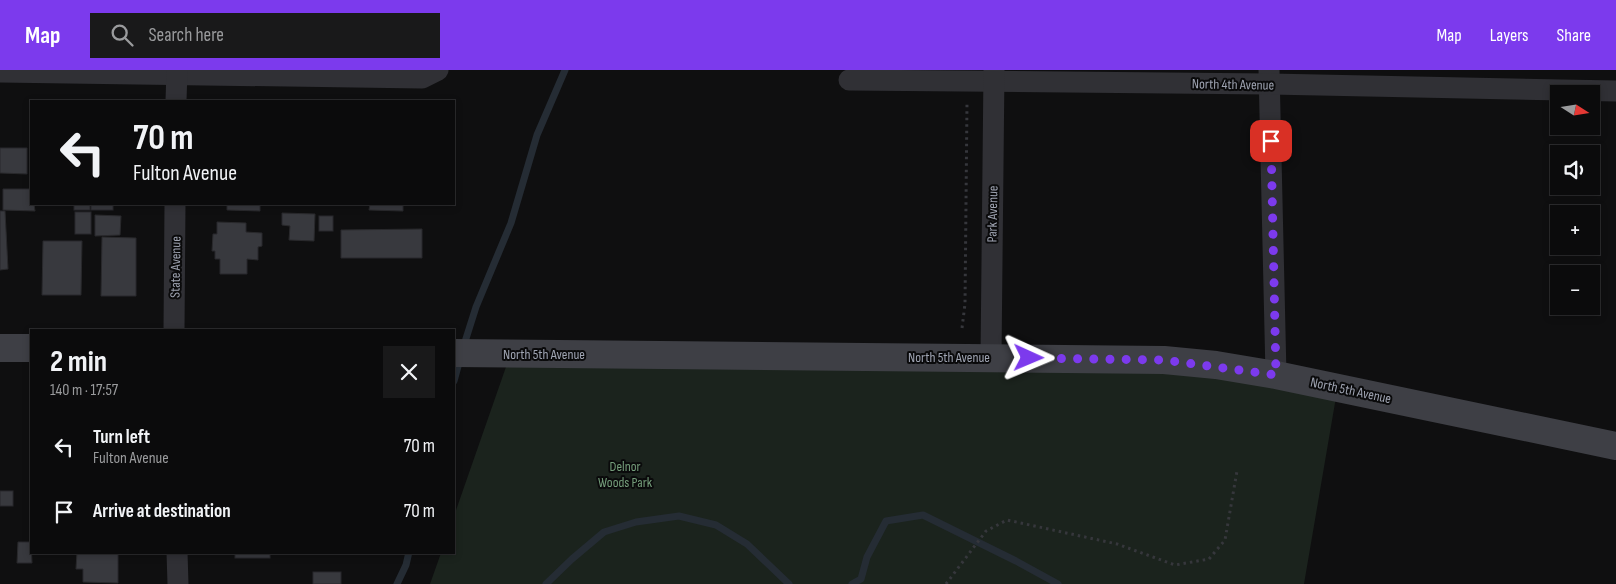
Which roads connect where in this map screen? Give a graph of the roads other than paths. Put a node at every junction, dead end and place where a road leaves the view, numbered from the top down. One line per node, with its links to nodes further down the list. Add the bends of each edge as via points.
1 (438, 70): 3 (street, via 422,78)
2 (0, 72): 3 (street)
3 (177, 72): 8 (street)
4 (994, 75): 5 (street, North 4th Avenue); 6 (street, North 4th Avenue, via 968,81); 14 (street, Park Avenue)
5 (1269, 77): 7 (street, North 4th Avenue); 15 (street)
6 (849, 80)
7 (1616, 91)
8 (176, 100)
9 (175, 205): 10 (street, State Avenue)
10 (174, 329)
11 (0, 348): 12 (main road)
12 (30, 348)
13 (455, 354): 14 (main road, North 5th Avenue)
14 (991, 357): 15 (main road, North 5th Avenue, via 1164,360)
15 (1276, 375): 16 (main road, North 5th Avenue)
16 (1616, 446)
17 (177, 554): 18 (street)
18 (178, 584)

